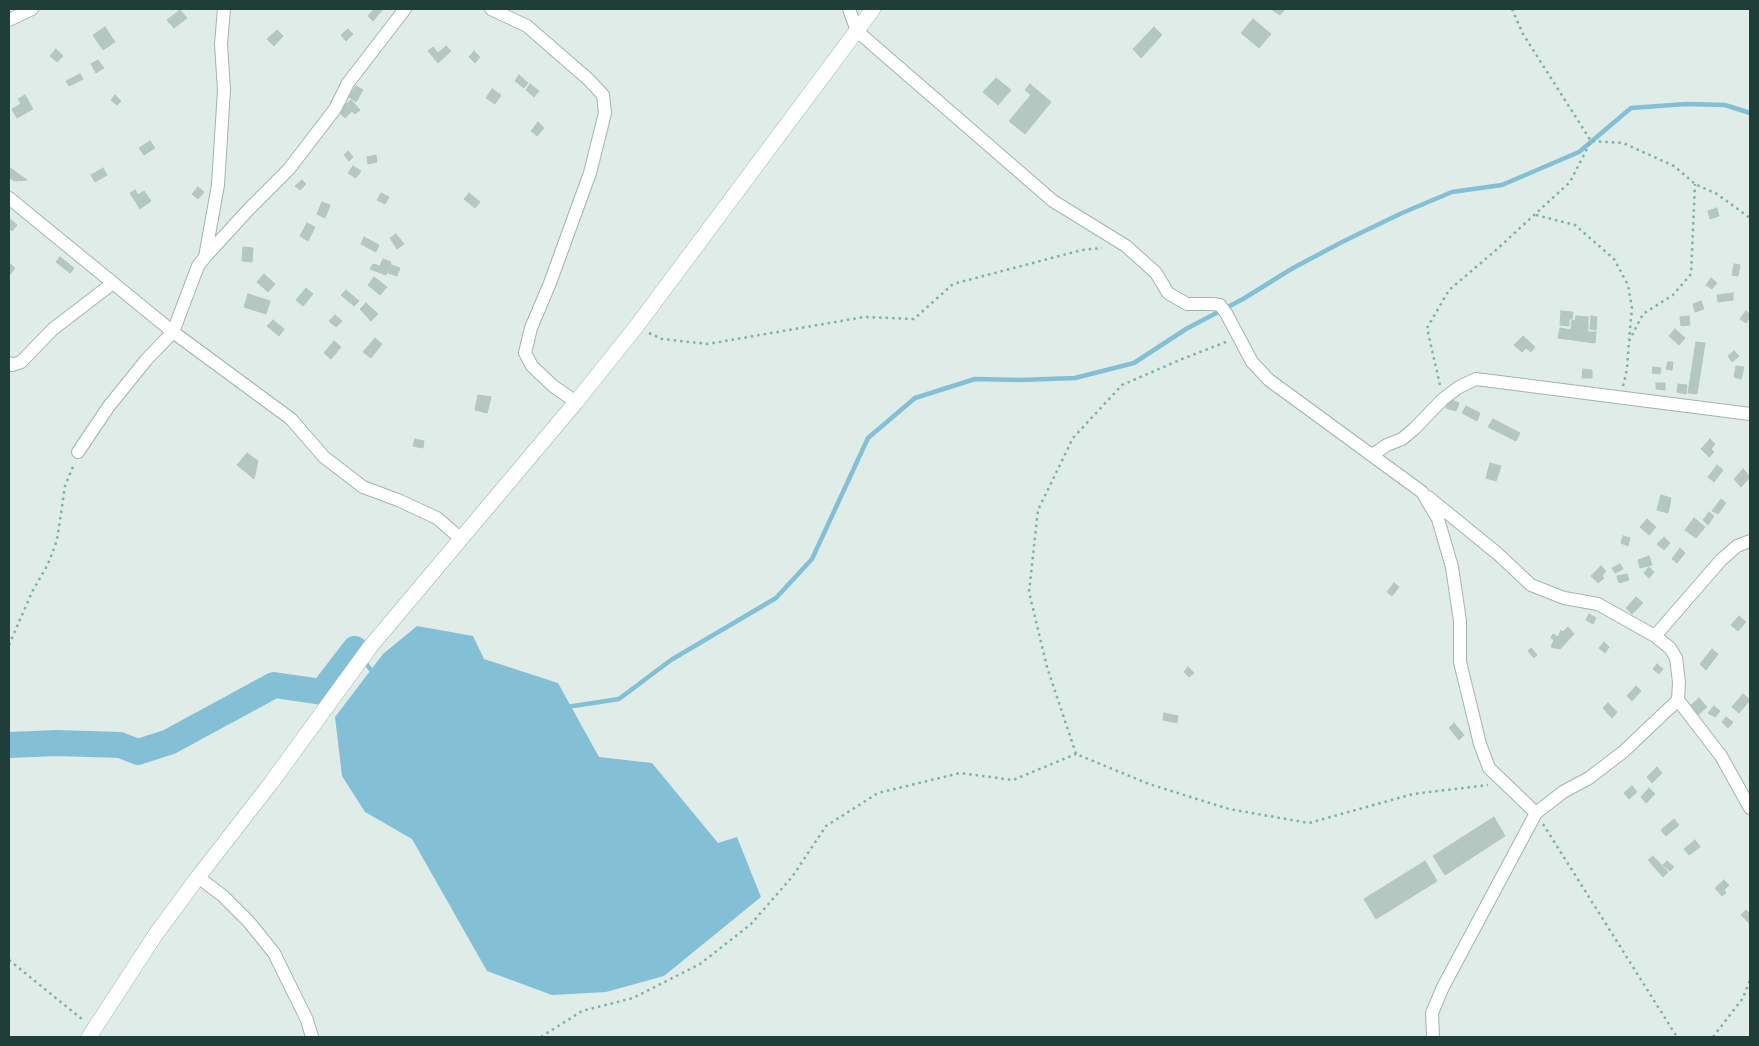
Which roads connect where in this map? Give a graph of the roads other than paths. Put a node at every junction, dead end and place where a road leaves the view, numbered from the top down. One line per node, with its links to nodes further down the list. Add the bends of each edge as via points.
1 (32, 9): 7 (street)
2 (224, 9): 10 (street, via 221,44 224,90 218,185)
3 (405, 9): 10 (street, via 348,83 335,109 288,168)
4 (492, 9): 14 (street, via 527,26 603,95 605,113 590,173 531,328 525,353 532,366)
5 (849, 9): 8 (street)
6 (873, 9): 8 (street)
7 (9, 20)
8 (857, 31): 14 (street, via 636,327); 17 (street, via 1052,201 1126,246 1156,273 1168,294 1187,304 1220,305 1252,362 1269,380)
9 (9, 198): 11 (street)
10 (205, 257): 12 (street, via 198,266)
11 (113, 283): 12 (street); 13 (street, via 53,329 21,362)
12 (173, 332): 16 (street, via 109,406); 19 (street, via 291,419 324,457 363,487 437,518)
13 (9, 363)
14 (576, 402): 19 (street)
15 (1750, 414): 17 (street, via 1476,379 1443,399 1402,439)
16 (78, 452)
17 (1372, 455): 18 (street)
18 (1422, 492): 21 (street, via 1531,585 1564,598 1598,604); 24 (street, via 1438,519 1452,567 1460,621 1460,662 1480,744 1489,768)
19 (460, 538): 25 (street, via 370,647)
20 (1750, 541): 21 (street, via 1737,546 1721,560)
21 (1656, 636): 22 (street, via 1676,658)
22 (1678, 700): 23 (street, via 1721,756); 24 (street, via 1623,752)
23 (1750, 808)
24 (1536, 813): 28 (street, via 1443,987 1432,1013)
25 (198, 877): 26 (street, via 156,934); 27 (street, via 249,922 274,954 307,1020)
26 (92, 1033)
27 (312, 1037)
28 (1433, 1037)

